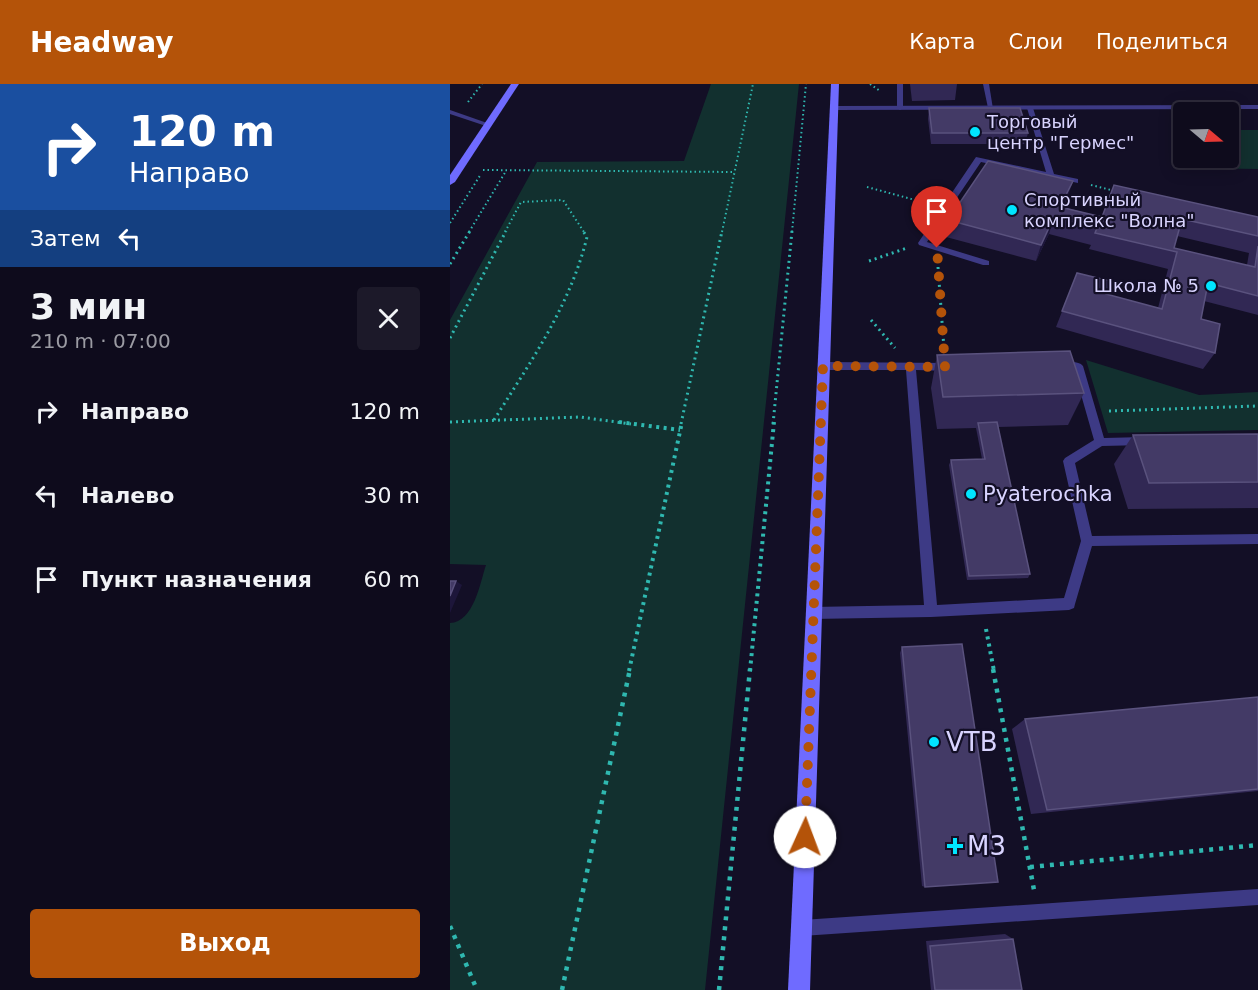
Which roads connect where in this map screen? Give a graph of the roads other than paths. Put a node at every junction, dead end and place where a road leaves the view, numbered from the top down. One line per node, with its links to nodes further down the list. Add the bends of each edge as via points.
1 (515, 84): 11 (main road)
2 (835, 84): 6 (main road)
3 (900, 84): 7 (lane)
4 (986, 84): 8 (lane)
5 (1258, 107): 9 (street)
6 (834, 108): 7 (street); 16 (main road)
7 (900, 108): 8 (street)
8 (991, 108): 9 (street)
9 (1030, 108): 12 (lane)
10 (450, 112): 11 (lane)
11 (488, 125): 14 (main road)
12 (1052, 176): 13 (lane); 15 (lane, via 979,159 922,243)
13 (1075, 181)
14 (450, 182)
15 (986, 262)
16 (823, 366): 17 (lane); 25 (main road)
17 (911, 367): 18 (lane); 24 (lane)
18 (967, 367)
19 (1044, 367): 21 (lane, via 1078,366)
20 (1154, 441): 21 (lane)
21 (1100, 442): 23 (lane, via 1069,461)
22 (1258, 539): 23 (lane)
23 (1087, 541): 24 (lane, via 1069,604)
24 (931, 611): 25 (lane)
25 (813, 613): 27 (main road)
26 (1258, 897): 27 (lane)
27 (801, 927): 28 (main road)
28 (799, 990)

